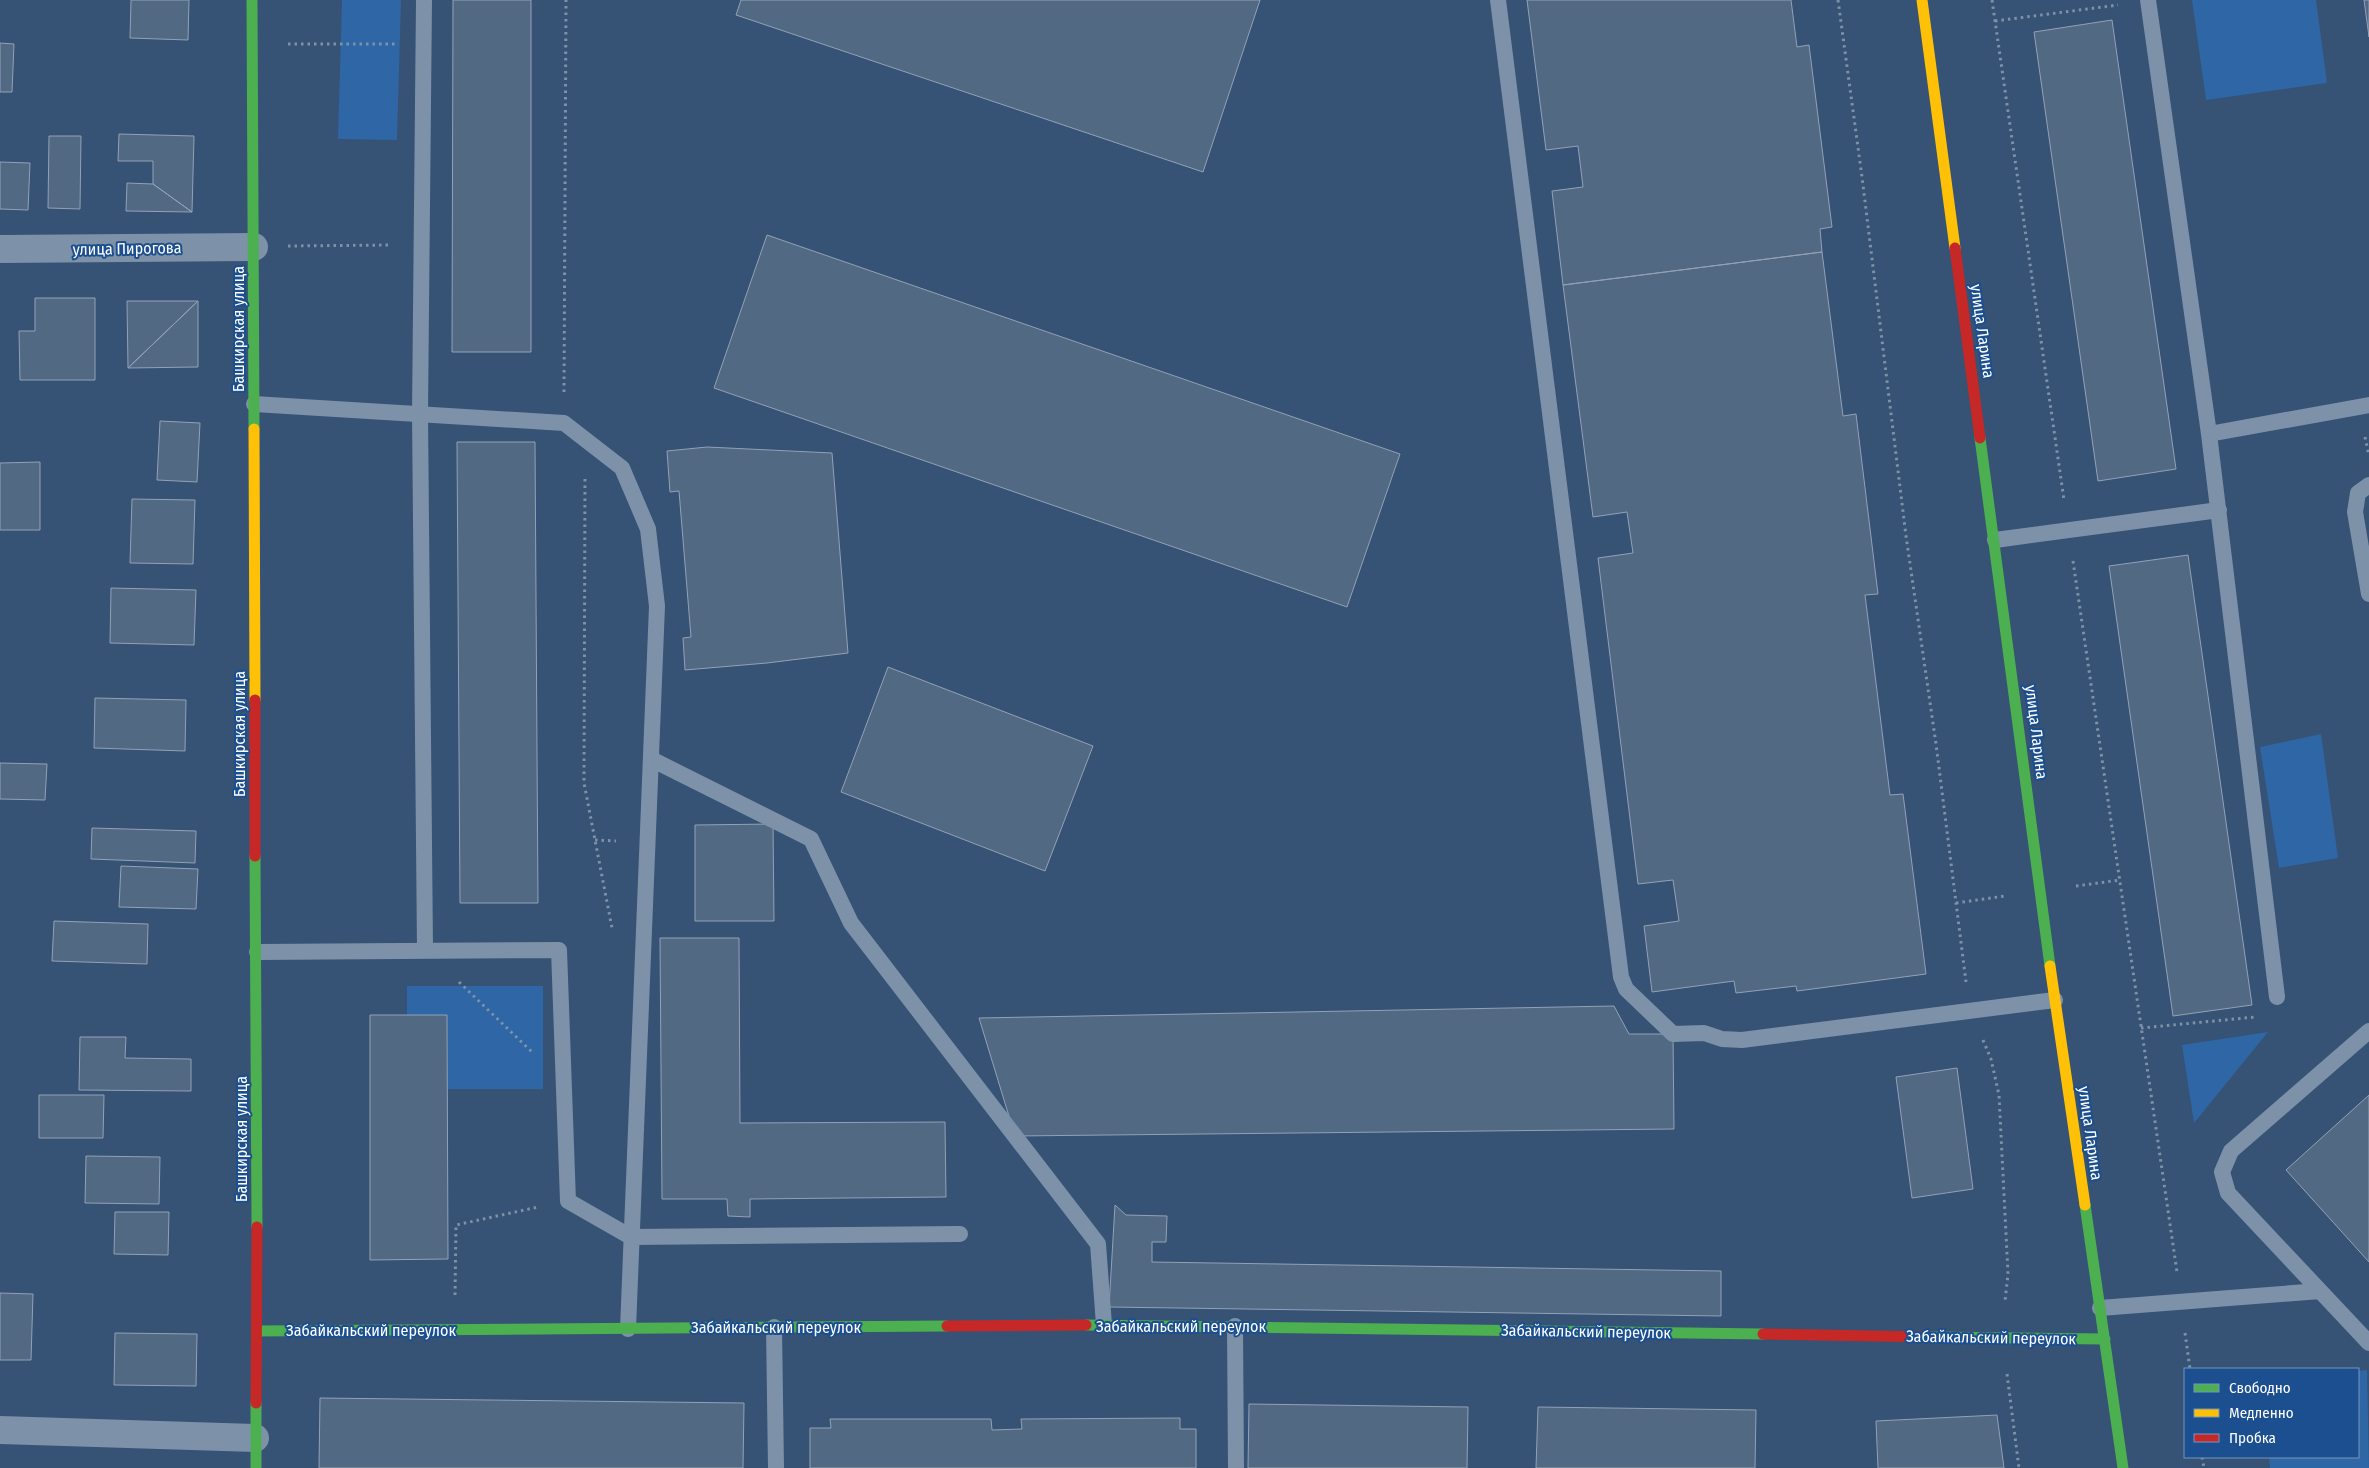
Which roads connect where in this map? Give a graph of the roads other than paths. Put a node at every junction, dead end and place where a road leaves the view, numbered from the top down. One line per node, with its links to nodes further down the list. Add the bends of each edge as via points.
1 (252, 0): 6 (street, Башкирская улица)
2 (424, 0): 10 (lane)
3 (1498, 0): 20 (lane, via 1621,977 1626,989 1673,1034 1704,1034 1742,1040)
4 (1922, 0): 14 (street, улица Ларина)
5 (2148, 0): 11 (lane)
6 (254, 247): 7 (street, улица Пирогова); 8 (street, Башкирская улица)
7 (0, 249)
8 (254, 404): 10 (lane); 18 (street, Башкирская улица)
9 (2369, 405): 11 (lane)
10 (420, 414): 16 (lane, via 564,423 622,468 648,529 657,606); 17 (lane)
11 (2209, 434): 13 (lane)
12 (2369, 485): 15 (lane, via 2358,493 2354,512)
13 (2219, 510): 14 (lane); 19 (lane)
14 (1996, 540): 20 (street, улица Ларина)
15 (2369, 594)
16 (651, 759): 23 (lane); 26 (lane, via 811,839 851,923 1098,1244)
17 (425, 950): 18 (lane); 23 (lane, via 559,950 568,1201)
18 (256, 952): 30 (street, Башкирская улица)
19 (2277, 997)
20 (2055, 1000): 25 (street, улица Ларина)
21 (2369, 1030): 24 (lane, via 2232,1150 2222,1172 2228,1193)
22 (960, 1234): 23 (lane)
23 (631, 1237): 29 (lane)
24 (2320, 1290): 25 (lane); 32 (lane)
25 (2100, 1308): 31 (street, улица Ларина)
26 (1104, 1325): 27 (street, Забайкальский переулок); 28 (street, Забайкальский переулок)
27 (1235, 1326): 31 (street, Забайкальский переулок); 37 (lane)
28 (774, 1327): 29 (street, Забайкальский переулок); 36 (lane)
29 (628, 1328): 30 (street, Забайкальский переулок)
30 (257, 1331): 34 (street, Башкирская улица)
31 (2105, 1339): 38 (street, улица Ларина)
32 (2369, 1344)
33 (0, 1430): 34 (street)
34 (255, 1438): 35 (street, Башкирская улица)
35 (256, 1468)
36 (776, 1468)
37 (1236, 1468)
38 (2123, 1468)

